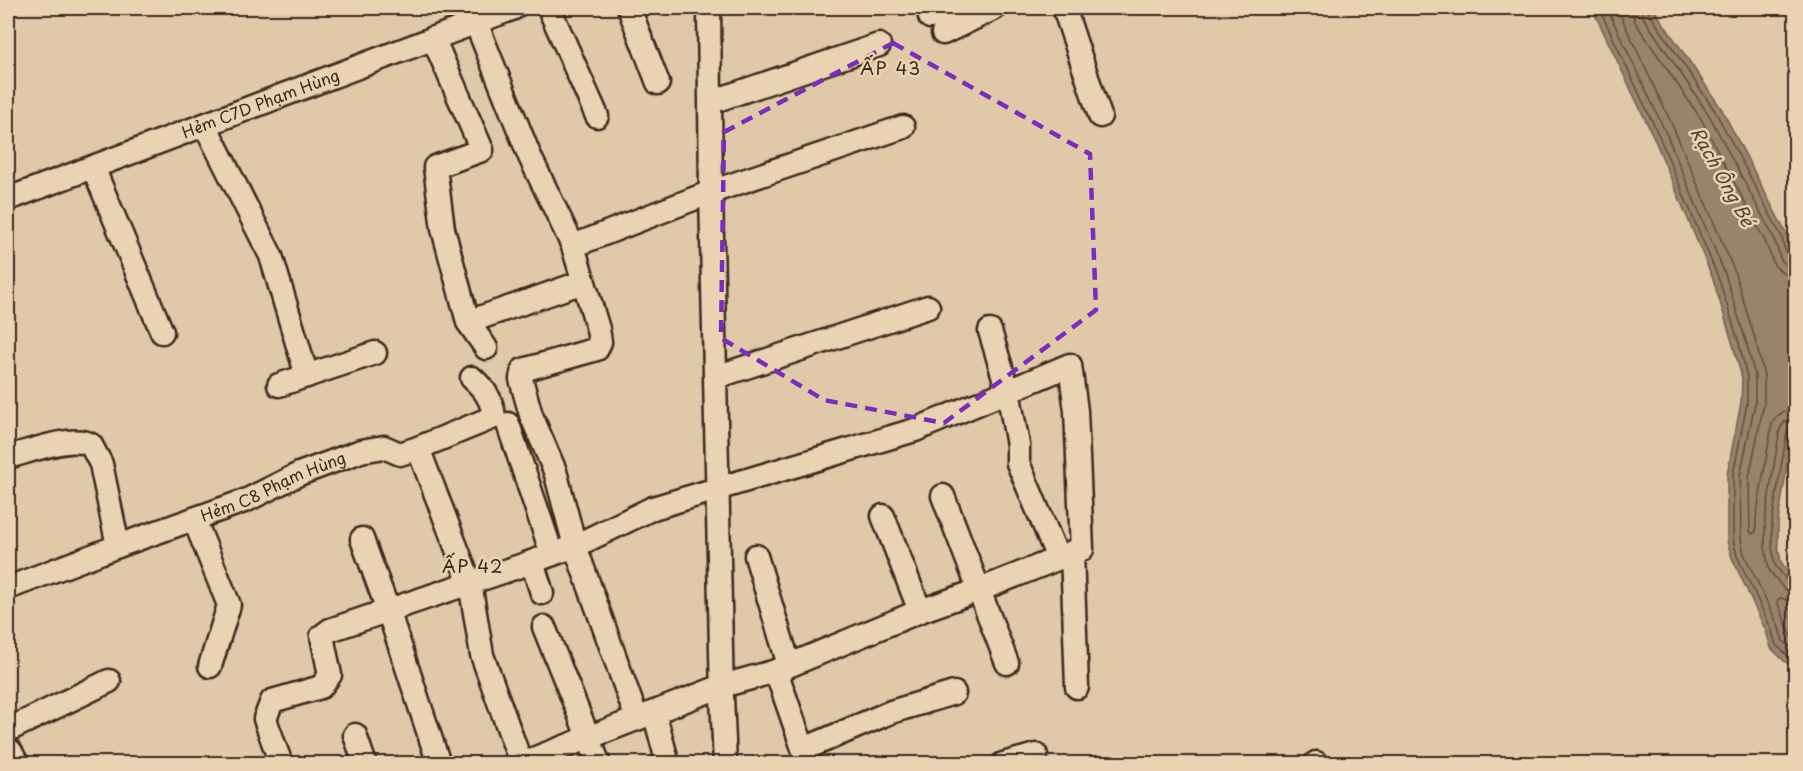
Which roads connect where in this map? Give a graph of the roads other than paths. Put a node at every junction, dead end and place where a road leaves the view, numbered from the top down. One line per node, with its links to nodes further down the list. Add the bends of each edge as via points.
1 (514, 8): 7 (street, Hẻm C7D Phạm Hùng)
2 (549, 8): 13 (street)
3 (629, 8): 11 (street)
4 (709, 8): 12 (street)
5 (994, 8): 8 (street)
6 (1064, 8): 14 (street)
7 (473, 15): 9 (street, Hẻm C7D Phạm Hùng); 20 (street, via 530,158)
8 (940, 19)
9 (433, 39): 15 (street, Hẻm C7D Phạm Hùng); 23 (street, via 482,150 435,167 443,229)
10 (879, 45): 12 (street)
11 (658, 83)
12 (711, 102): 18 (street)
13 (597, 116)
14 (1100, 116)
15 (206, 125): 17 (street, Hẻm C7D Phạm Hùng); 28 (street, via 271,256)
16 (903, 127): 18 (street)
17 (93, 167): 19 (street, Hẻm C7D Phạm Hùng); 25 (street)
18 (711, 192): 20 (street); 29 (street)
19 (8, 199)
20 (573, 246): 21 (street)
21 (584, 282): 23 (street); 42 (street, via 600,345 524,370 521,379 531,415 555,471)
22 (928, 307): 29 (street)
23 (468, 322): 26 (street)
24 (990, 331): 32 (street)
25 (162, 332)
26 (486, 348)
27 (375, 353): 28 (street)
28 (307, 376): 31 (street)
29 (716, 376): 36 (street)
30 (472, 378): 34 (street, Hẻm C8 Phạm Hùng, via 490,398 494,417)
31 (279, 385)
32 (1008, 390): 36 (street, via 915,430); 43 (street, via 1018,463); 43 (street, via 1070,364 1076,411)
33 (508, 424): 45 (street)
34 (418, 448): 39 (street, Hẻm C8 Phạm Hùng, via 400,454 384,447 361,451); 46 (street)
35 (8, 457): 41 (street, via 62,443 91,445 101,464)
36 (718, 488): 42 (street, via 653,508); 57 (street)
37 (943, 496): 48 (street)
38 (884, 516): 51 (street)
39 (194, 519): 41 (street, Hẻm C8 Phạm Hùng); 54 (street, via 229,604)
40 (362, 539): 50 (street)
41 (118, 546): 47 (street, Hẻm C8 Phạm Hùng)
42 (575, 546): 45 (street); 60 (street)
43 (1070, 553): 48 (street); 58 (street)
44 (756, 556): 55 (street)
45 (542, 558): 46 (street); 49 (street)
46 (470, 583): 50 (street); 67 (street, via 482,656)
47 (8, 588)
48 (979, 590): 51 (street); 53 (street)
49 (542, 593)
50 (388, 610): 69 (street, via 322,636 330,675 321,687 272,701 266,719); 71 (street)
51 (920, 610): 55 (street)
52 (544, 627): 63 (street)
53 (1007, 663)
54 (210, 666)
55 (782, 668): 57 (street); 66 (street)
56 (109, 681): 61 (street)
57 (722, 686): 60 (street); 74 (street)
58 (1077, 687)
59 (954, 693): 66 (street, via 891,712)
60 (645, 715): 63 (street); 73 (street)
61 (8, 729)
62 (355, 735): 70 (street)
63 (589, 738): 67 (street); 72 (street)
64 (8, 753): 68 (main road)
65 (1036, 754): 75 (street)
66 (806, 756)
67 (524, 763)
68 (14, 764)
69 (281, 764)
70 (364, 764)
71 (439, 764)
72 (600, 764)
73 (668, 764)
74 (725, 764)
75 (1003, 764)

